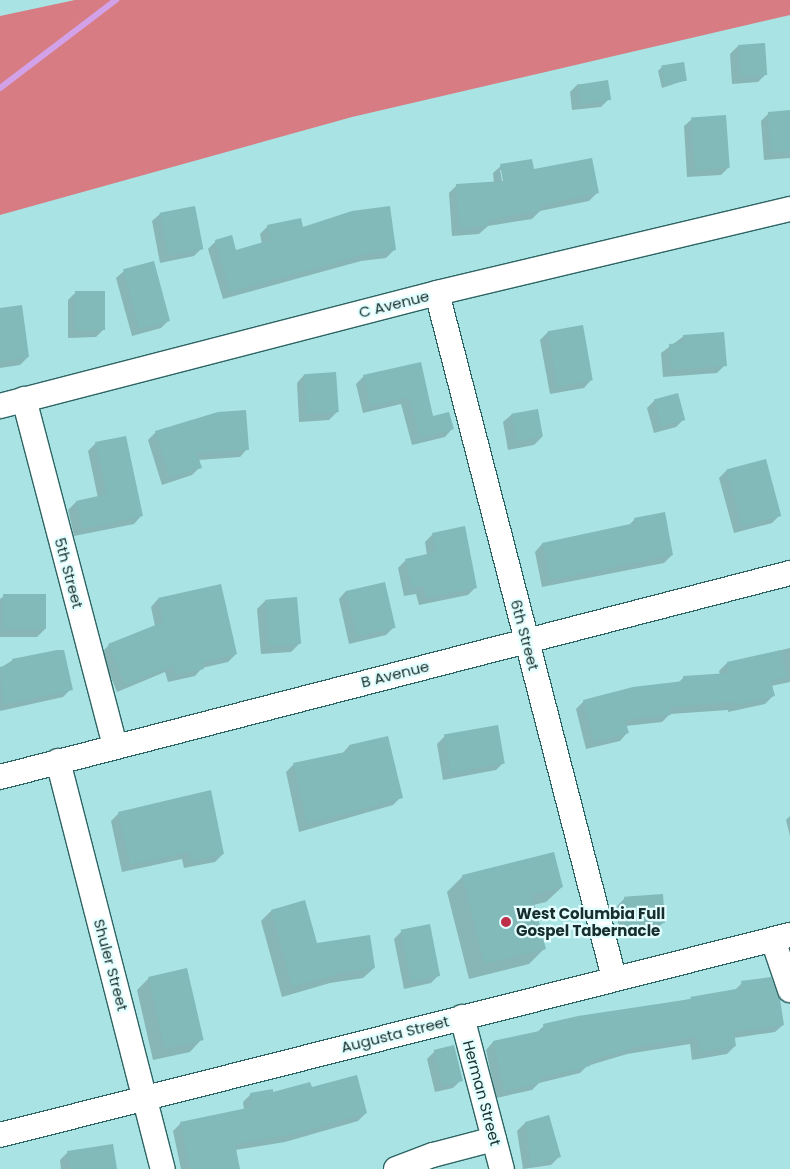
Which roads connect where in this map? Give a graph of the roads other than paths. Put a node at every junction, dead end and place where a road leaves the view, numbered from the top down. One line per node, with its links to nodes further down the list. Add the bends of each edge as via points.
1 (790, 209): 2 (street, C Avenue)
2 (437, 293): 3 (street, C Avenue); 6 (street, 6th Street)
3 (24, 399): 4 (street, C Avenue); 7 (street, 5th Street)
4 (0, 406)
5 (790, 573): 6 (street, B Avenue)
6 (527, 641): 7 (street, B Avenue); 11 (street, 6th Street)
7 (114, 746): 8 (street, B Avenue)
8 (58, 761): 9 (street, B Avenue); 14 (street, Shuler Street)
9 (0, 777)
10 (781, 937): 11 (street, Augusta Street); 12 (street)
11 (614, 978): 13 (street, Augusta Street)
12 (790, 990)
13 (462, 1017): 14 (street, Augusta Street); 16 (street, Herman Street)
14 (145, 1098): 15 (street, Augusta Street); 17 (street, Shuler Street)
15 (0, 1135)
16 (494, 1139): 18 (street, via 433,1155); 19 (street, Herman Street)
17 (163, 1169)
18 (396, 1169)
19 (502, 1169)

